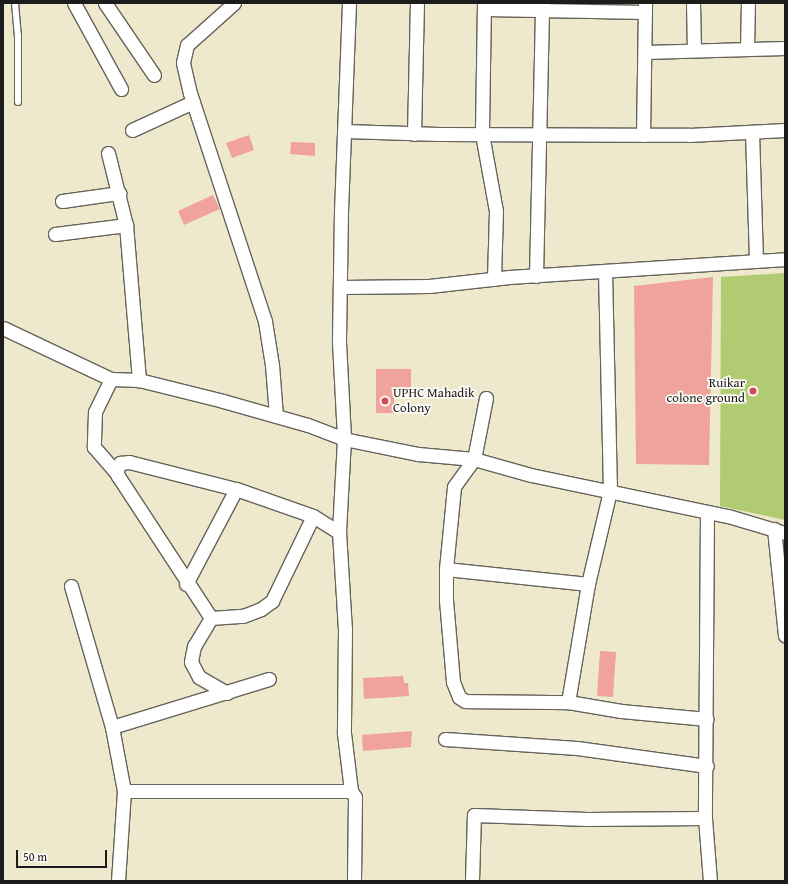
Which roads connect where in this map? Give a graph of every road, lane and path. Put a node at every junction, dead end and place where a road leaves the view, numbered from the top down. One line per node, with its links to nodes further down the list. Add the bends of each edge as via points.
1 (15, 3): 19 (lane, via 18,35)
2 (74, 3): 18 (street)
3 (105, 3): 17 (street)
4 (234, 3): 20 (street, via 187,45 183,53)
5 (349, 3): 23 (street)
6 (417, 3): 25 (street)
7 (693, 3): 15 (street)
8 (748, 3): 14 (street)
9 (484, 6): 10 (street); 26 (street)
10 (542, 6): 11 (street); 27 (street)
11 (568, 6): 12 (street)
12 (645, 7): 16 (street)
13 (785, 48): 14 (street)
14 (747, 49): 15 (street)
15 (694, 50): 16 (street)
16 (645, 52): 28 (street)
17 (154, 75)
18 (121, 89)
19 (18, 102)
20 (193, 102): 21 (street); 44 (street, via 266,321)
21 (132, 130)
22 (785, 130): 24 (street)
23 (344, 131): 25 (street); 39 (street)
24 (752, 132): 28 (street); 35 (street)
25 (414, 134): 26 (street)
26 (482, 134): 27 (street); 38 (street, via 496,212)
27 (540, 134): 28 (street); 37 (street)
28 (643, 135)
29 (108, 153): 30 (street)
30 (119, 193): 31 (street); 32 (street)
31 (62, 201)
32 (126, 224): 33 (street); 42 (street)
33 (55, 234)
34 (785, 259): 35 (street)
35 (756, 261): 36 (street)
36 (605, 272): 37 (street); 49 (street)
37 (536, 276): 38 (street)
38 (494, 279): 39 (street, via 428,286)
39 (342, 287): 45 (street, via 339,342)
40 (3, 328): 41 (street)
41 (111, 379): 42 (street); 47 (street, via 95,412 94,447)
42 (139, 380): 44 (street)
43 (486, 398): 46 (street)
44 (276, 416): 45 (street)
45 (344, 439): 46 (street, via 418,454); 53 (street)
46 (474, 459): 49 (street, via 531,475); 54 (street, via 454,488)
47 (116, 472): 48 (street, via 120,463 130,462); 55 (street)
48 (236, 488): 51 (street); 55 (street)
49 (610, 491): 50 (street); 56 (street)
50 (707, 512): 52 (street); 63 (street)
51 (313, 516): 53 (street); 58 (street, via 272,601 244,616)
52 (780, 531): 59 (street)
53 (339, 532): 68 (street, via 345,629 344,732)
54 (446, 569): 56 (street); 62 (street, via 453,682 458,697 465,701)
55 (186, 584): 58 (street)
56 (588, 584): 62 (street)
57 (71, 586): 64 (street)
58 (211, 618): 61 (street, via 194,646 190,662 199,677)
59 (785, 635)
60 (269, 679): 61 (street)
61 (227, 693): 64 (street)
62 (568, 702): 63 (street, via 600,708)
63 (707, 719): 66 (street)
64 (112, 727): 67 (street)
65 (445, 739): 66 (street, via 577,748)
66 (707, 766): 69 (street)
67 (124, 791): 68 (street); 70 (street)
68 (350, 791): 71 (street, via 355,796)
69 (705, 818): 72 (street, via 587,819 474,815); 73 (street)
70 (118, 881)
71 (354, 881)
72 (472, 881)
73 (710, 881)

